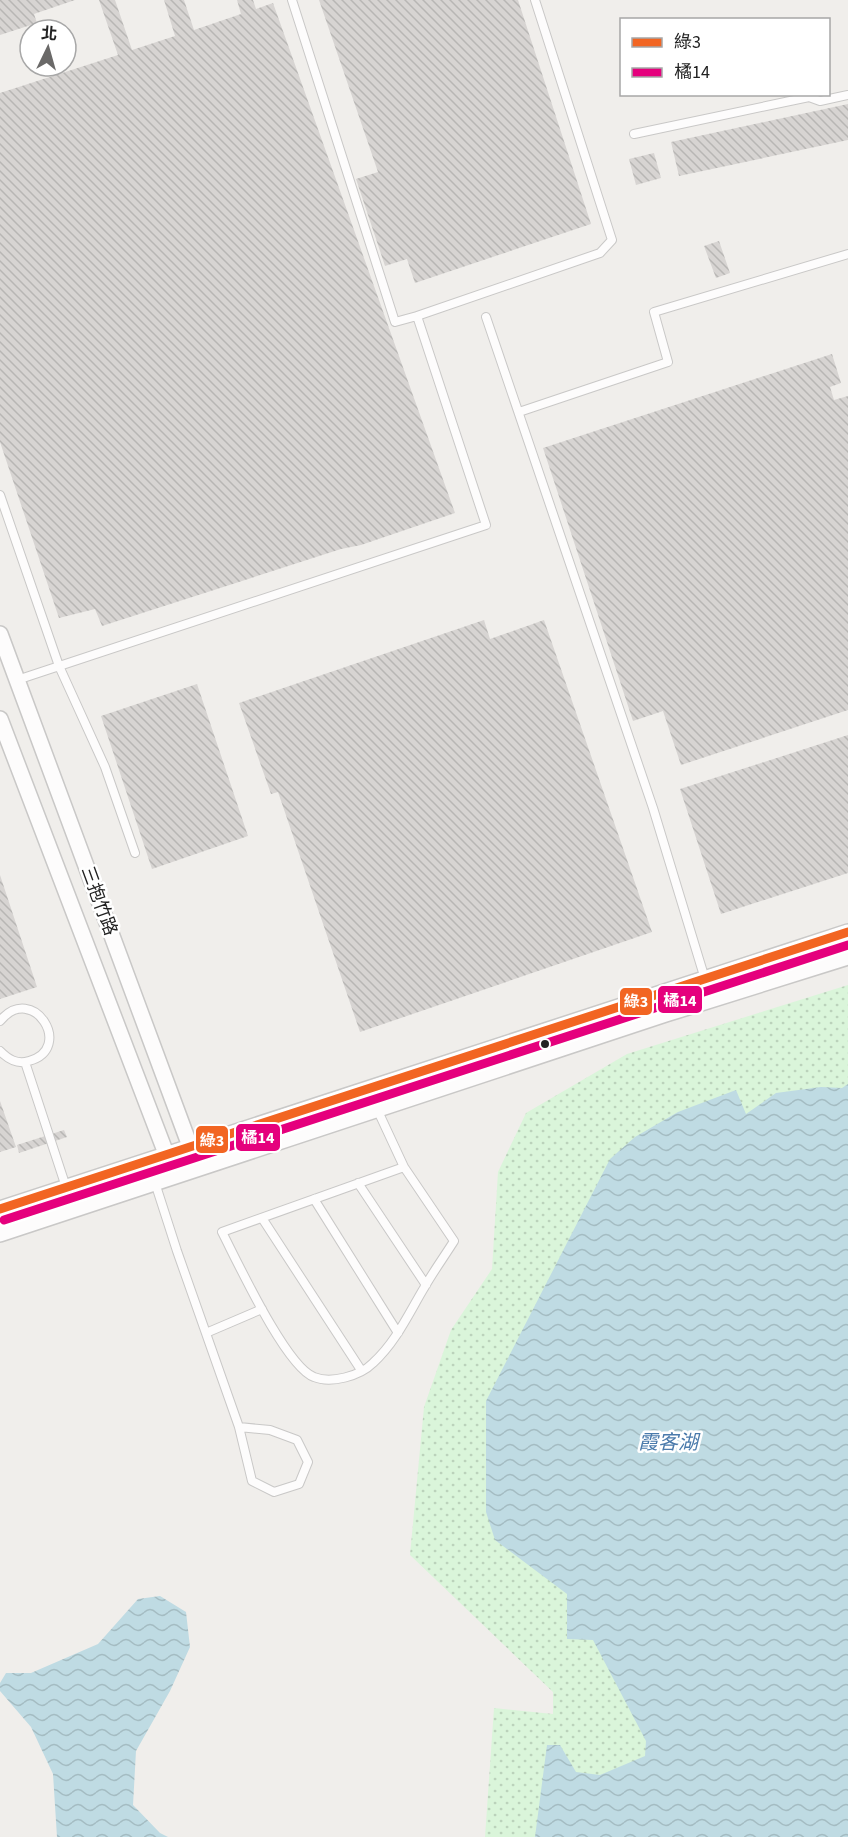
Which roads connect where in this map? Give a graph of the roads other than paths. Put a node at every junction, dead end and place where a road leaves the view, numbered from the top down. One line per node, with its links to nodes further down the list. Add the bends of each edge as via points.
1 (292, 0): 6 (lane, via 395,322)
2 (535, 0): 6 (lane, via 612,240 600,253)
3 (848, 95): 4 (lane, via 820,101 809,97)
4 (634, 134)
5 (848, 254): 8 (lane, via 654,312 668,362)
6 (417, 316): 11 (lane, via 486,525)
7 (486, 317): 8 (lane)
8 (519, 412): 17 (lane)
9 (0, 495): 11 (lane)
10 (0, 634): 12 (street, 三抱竹路)
11 (58, 666): 12 (lane); 14 (lane, via 105,767)
12 (17, 680): 24 (street, 三抱竹路)
13 (0, 719): 25 (street, 三抱竹路)
14 (135, 853)
15 (848, 932): 17 (street)
16 (848, 957): 19 (street)
17 (705, 979): 18 (street)
18 (658, 993): 19 (lane); 24 (street)
19 (666, 1014): 23 (street)
20 (0, 1021): 22 (lane, via 9,1012 24,1009 38,1013 47,1024 48,1046 39,1057)
21 (0, 1050): 22 (lane, via 11,1060)
22 (25, 1062): 32 (lane)
23 (377, 1109): 27 (lane); 28 (street)
24 (191, 1148): 25 (street); 28 (street, 三抱竹路)
25 (167, 1155): 26 (street); 29 (street, 三抱竹路)
26 (148, 1161): 30 (lane); 32 (street)
27 (404, 1167): 31 (lane); 37 (lane, via 454,1241)
28 (198, 1168): 29 (street)
29 (174, 1177): 30 (street)
30 (154, 1183): 36 (street); 39 (lane)
31 (358, 1183): 33 (lane); 37 (lane)
32 (66, 1187): 34 (street)
33 (314, 1199): 35 (lane); 40 (lane)
34 (0, 1209)
35 (262, 1218): 38 (lane, via 222,1232); 41 (lane)
36 (0, 1234)
37 (426, 1285): 40 (lane)
38 (262, 1309): 39 (lane); 41 (lane, via 290,1356 313,1377 342,1380)
39 (206, 1333): 42 (lane)
40 (398, 1333): 41 (lane, via 372,1364)
41 (361, 1370)
42 (239, 1427): 42 (lane, via 270,1430 297,1440 308,1462 299,1484 274,1492 252,1481)

